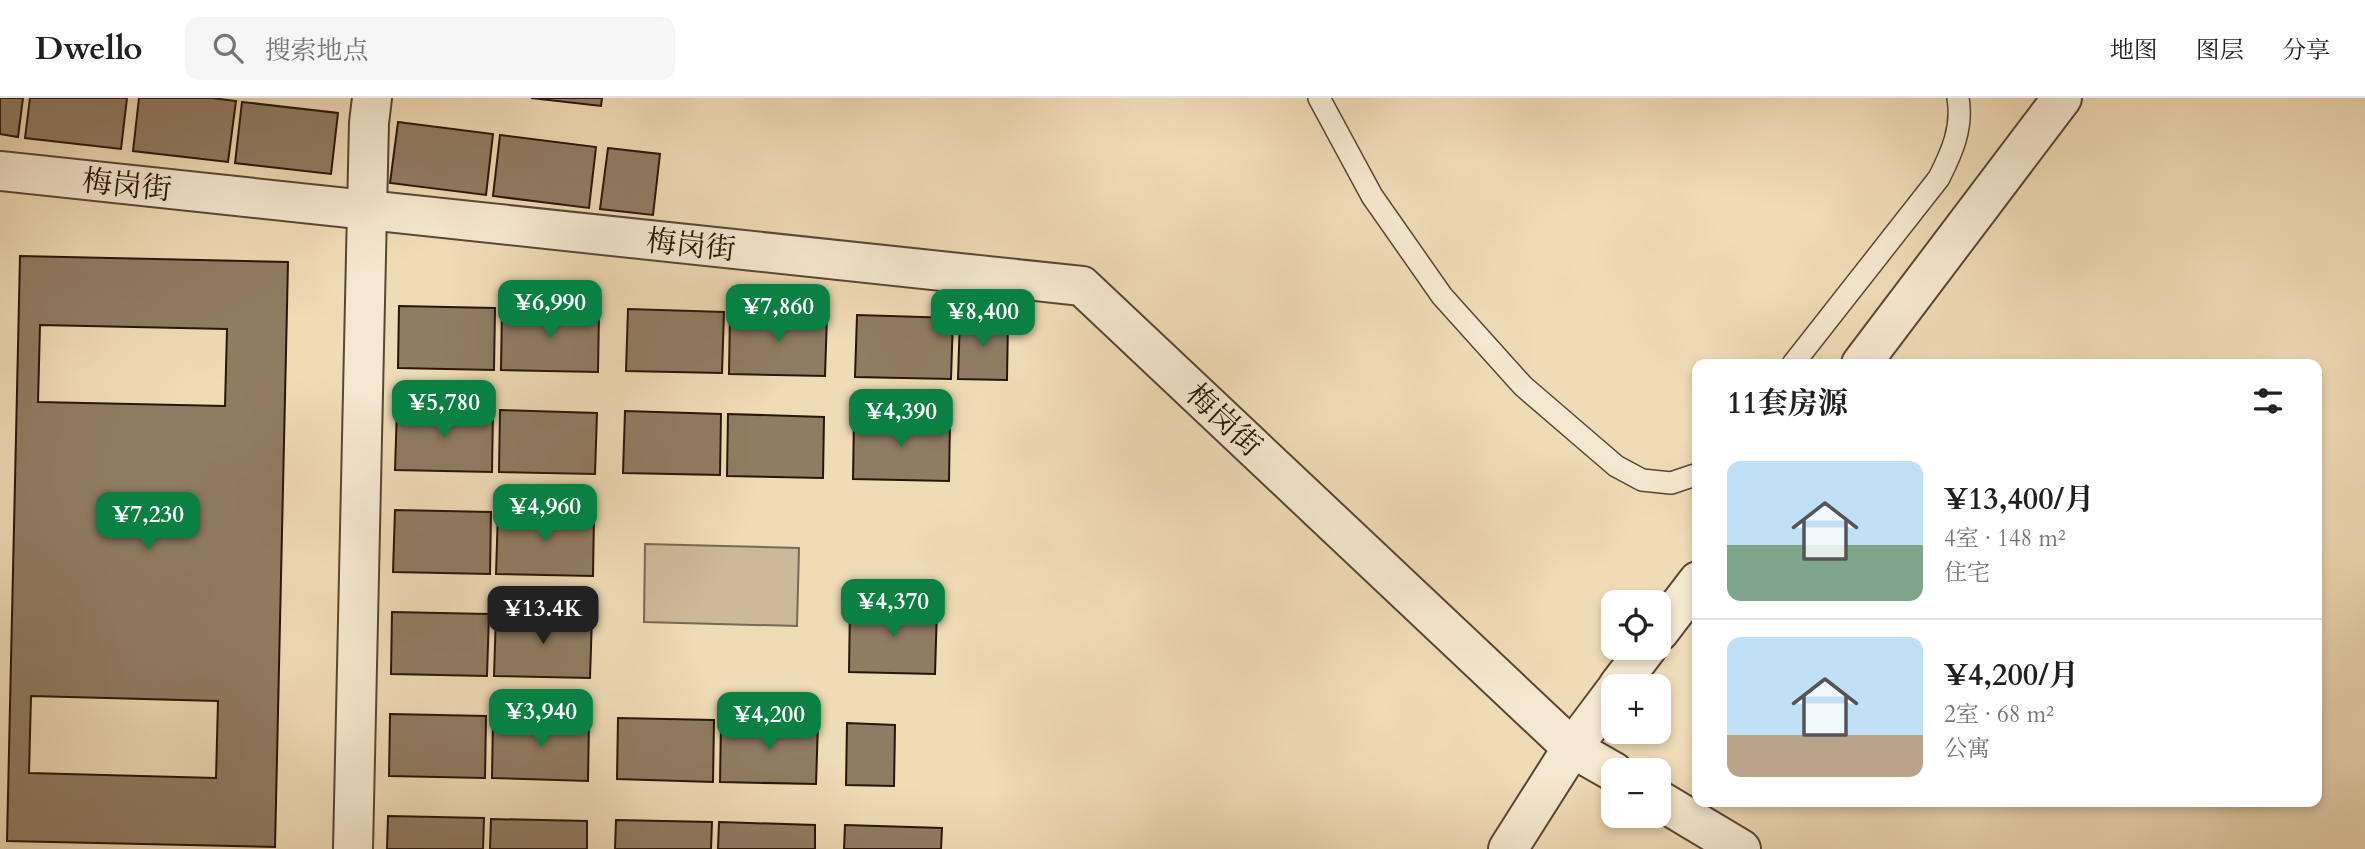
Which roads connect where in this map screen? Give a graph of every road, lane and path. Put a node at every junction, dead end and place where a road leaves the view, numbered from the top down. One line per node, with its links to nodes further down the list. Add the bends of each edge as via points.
1 (372, 98): 6 (street)
2 (1319, 98): 9 (lane, via 1371,196 1434,285 1524,386 1616,466 1642,480 1671,483)
3 (2062, 98): 8 (street)
4 (1962, 103): 7 (lane, via 1955,147 1939,178)
5 (0, 171): 6 (street, 梅岗街)
6 (367, 210): 15 (street, 梅岗街, via 1082,286); 18 (street)
7 (1797, 359)
8 (1865, 359)
9 (1692, 476)
10 (1692, 589): 11 (street)
11 (1671, 616)
12 (1638, 660): 13 (street)
13 (1627, 674)
14 (1601, 709): 15 (street)
15 (1572, 748): 16 (street, 梅岗街); 19 (street)
16 (1601, 765)
17 (1671, 807): 20 (street)
18 (353, 849)
19 (1508, 849)
20 (1741, 849)

